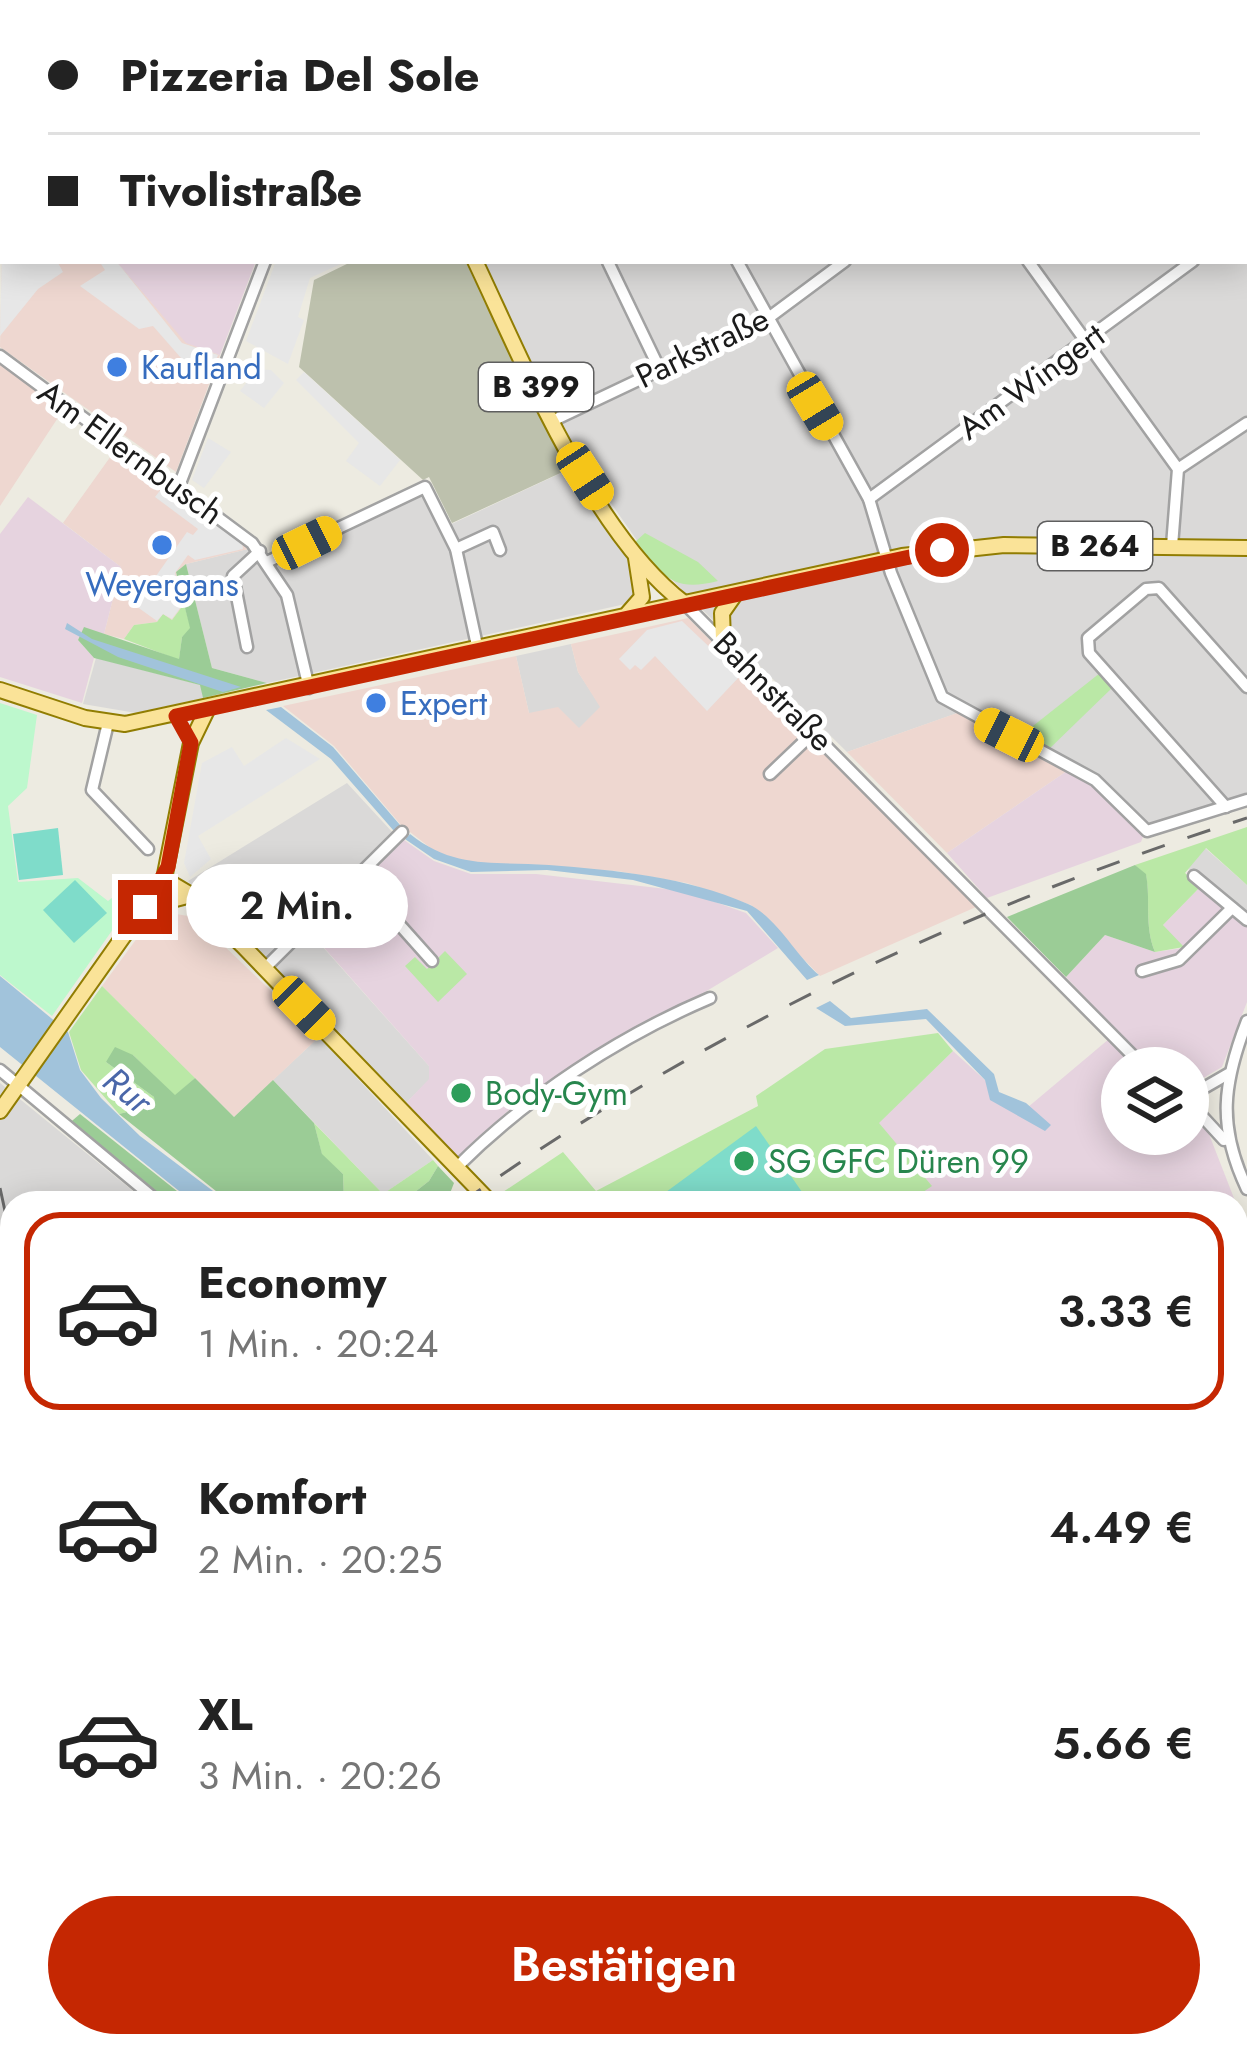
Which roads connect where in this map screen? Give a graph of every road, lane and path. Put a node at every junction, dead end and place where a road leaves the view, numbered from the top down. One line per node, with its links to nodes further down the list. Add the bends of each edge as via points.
1 (264, 264): 15 (street)
2 (476, 264): 12 (main road, Bahnstraße / B 399)
3 (609, 264): 11 (street)
4 (738, 264): 8 (street)
5 (841, 264): 8 (street, Parkstraße)
6 (1030, 264): 9 (street)
7 (1189, 264): 9 (street, Am Wingert)
8 (766, 319): 11 (street, Parkstraße); 16 (street)
9 (1087, 341): 14 (street); 16 (street, Am Wingert)
10 (0, 356): 15 (street, Am Ellernbusch)
11 (659, 368): 12 (street, Parkstraße)
12 (552, 421): 18 (main road, Bahnstraße / B 399)
13 (1247, 423): 14 (street)
14 (1178, 469): 17 (street)
15 (179, 486): 22 (street, Am Ellernbusch)
16 (869, 499): 23 (street)
17 (1172, 546): 20 (main road, B 264); 23 (main road, B 264, via 980,546)
18 (632, 547): 25 (main road, Bahnstraße / B 399); 26 (main road, via 642,597)
19 (456, 548): 21 (street, via 493,532); 22 (street, via 419,487); 29 (street)
20 (1247, 548)
21 (500, 550)
22 (264, 556): 28 (street, Am Ellernbusch, via 233,576); 31 (street, Am Ellernbusch, via 287,596)
23 (886, 560): 24 (main road, B 264); 40 (street, via 934,686 953,706 1095,779 1147,831)
24 (740, 590): 25 (main road, B 264); 27 (main road, via 722,613)
25 (684, 603): 26 (main road, B 264); 27 (street, Bahnstraße)
26 (624, 616): 29 (main road, B 264)
27 (723, 639): 36 (street, Bahnstraße)
28 (247, 647)
29 (478, 650): 31 (main road, B 264)
30 (1247, 687): 40 (street, via 1160,588 1146,589 1088,638 1089,653)
31 (309, 688): 33 (main road, B 264)
32 (0, 690): 35 (main road, B 264)
33 (207, 710): 34 (main road, B 264); 37 (main road)
34 (176, 716): 35 (main road, B 264); 37 (main road)
35 (108, 723): 43 (street, via 92,790)
36 (814, 732): 38 (street); 56 (street, Bahnstraße)
37 (191, 743): 42 (main road)
38 (770, 774)
39 (1247, 800): 40 (street)
40 (1226, 807)
41 (402, 832): 45 (street)
42 (172, 846): 46 (main road); 47 (main road)
43 (148, 849)
44 (1194, 876): 49 (street)
45 (357, 877): 51 (street); 52 (street)
46 (164, 879): 47 (main road); 48 (main road)
47 (191, 896): 48 (main road); 52 (main road)
48 (145, 907): 60 (main road)
49 (1232, 908): 50 (street); 53 (street, via 1179,960)
50 (1247, 920)
51 (432, 961)
52 (265, 968): 66 (main road)
53 (1142, 971)
54 (710, 998): 66 (street, via 508,1116)
55 (1247, 1021): 58 (street)
56 (1124, 1047)
57 (0, 1070): 60 (street)
58 (1228, 1074): 59 (street); 62 (street)
59 (1209, 1084)
60 (20, 1085): 63 (main road); 68 (street)
61 (1209, 1100): 62 (street)
62 (1223, 1103): 65 (street)
63 (0, 1112)
64 (1209, 1122): 65 (street)
65 (1230, 1148): 67 (street)
66 (457, 1167): 69 (main road)
67 (1247, 1189)
68 (145, 1191)
69 (480, 1191)

